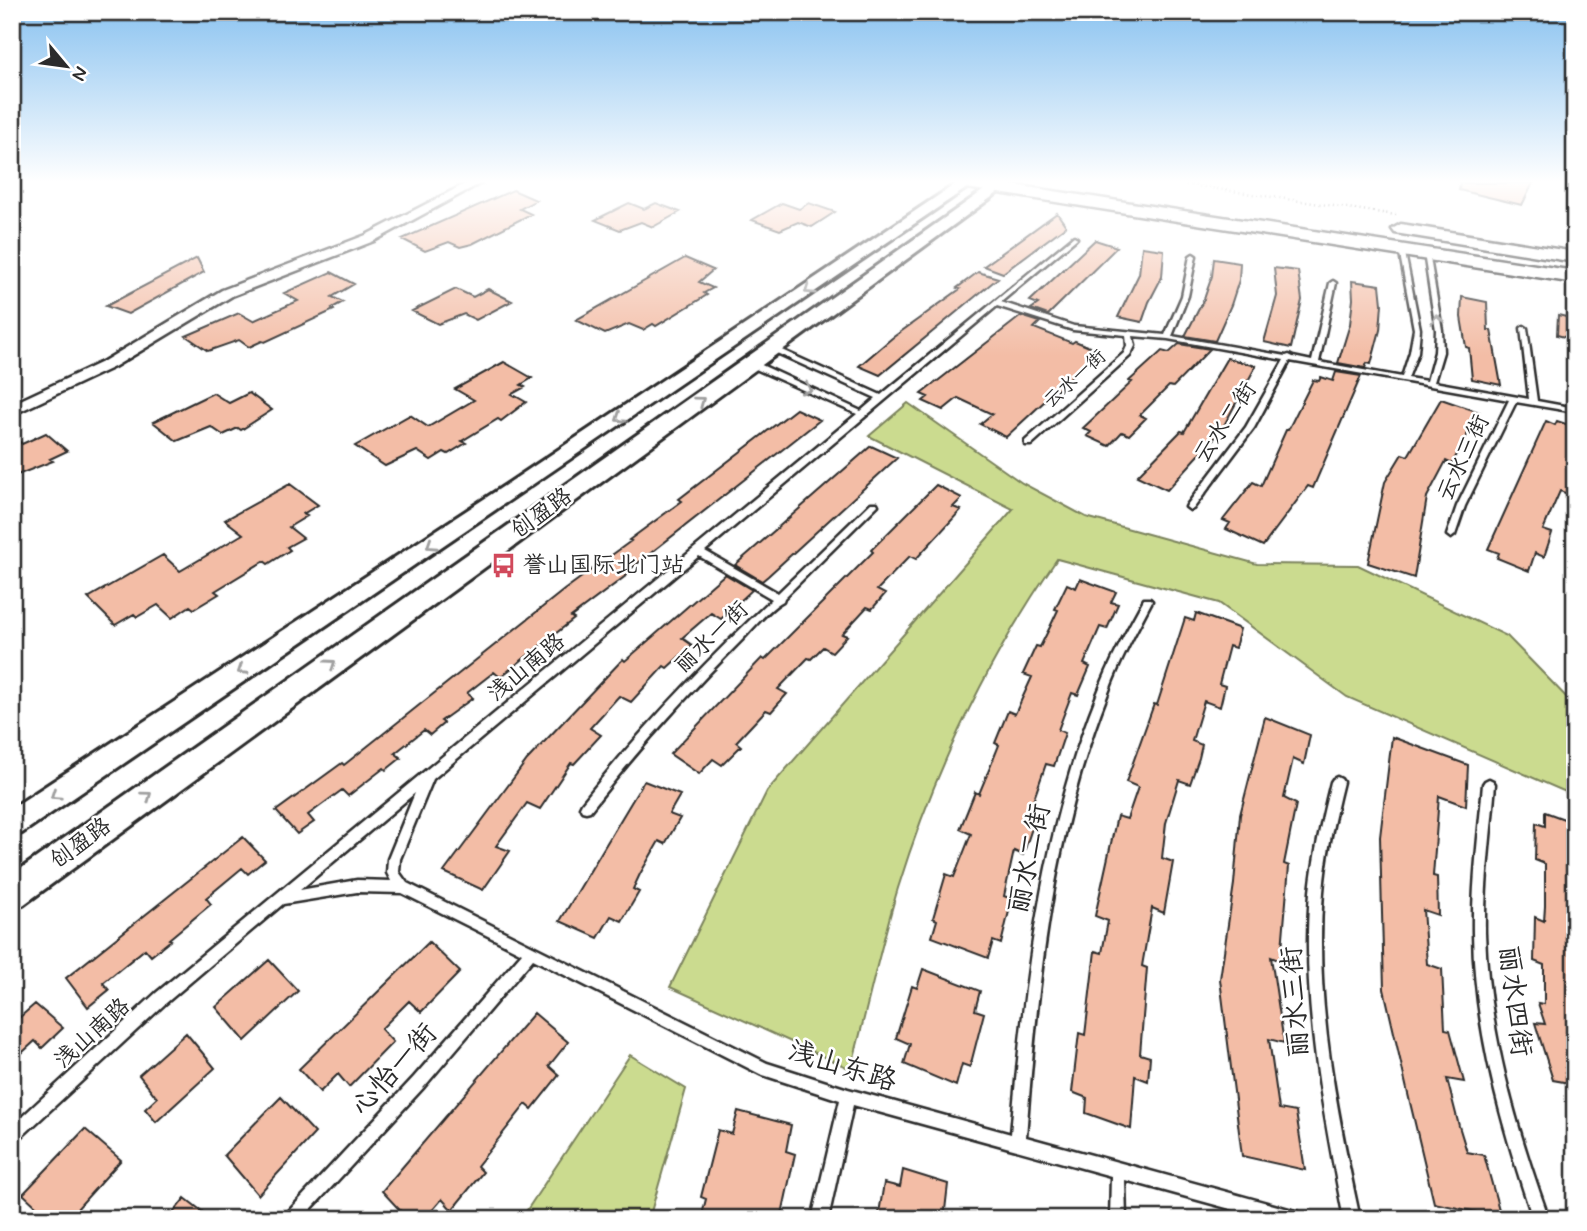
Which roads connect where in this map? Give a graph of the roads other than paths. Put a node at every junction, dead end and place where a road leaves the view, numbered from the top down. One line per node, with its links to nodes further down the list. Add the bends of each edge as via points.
1 (341, 240): 26 (street, via 216,288 97,359)
2 (364, 240): 28 (street, via 227,293 109,364)
3 (882, 240): 17 (street, 创盈路, one-way to 17)
4 (925, 240): 19 (street, 创盈路)
5 (1071, 240): 14 (lane, 浅山南路)
6 (1358, 240): 8 (main road)
7 (1491, 240): 11 (main road)
8 (1402, 249): 9 (main road); 22 (lane, via 1417,329)
9 (1427, 253): 12 (main road); 23 (lane, one-way to 9, via 1439,352)
10 (1193, 256): 18 (lane, via 1185,296)
11 (1575, 257)
12 (1575, 277)
13 (1333, 282): 21 (lane)
14 (996, 303): 16 (lane, via 1073,328); 24 (lane, 浅山南路)
15 (1524, 328): 27 (lane)
16 (1129, 333): 18 (lane); 31 (lane, 云水一街, via 1127,354)
17 (741, 336): 19 (street); 42 (street, 创盈路, one-way to 42)
18 (1168, 337): 20 (lane)
19 (762, 357): 24 (lane); 30 (lane, one-way to 30); 44 (street, 创盈路, one-way to 19)
20 (1289, 357): 21 (lane); 33 (lane, 云水二街, via 1250,428)
21 (1315, 363): 22 (lane)
22 (1404, 380): 23 (lane)
23 (1430, 384): 25 (lane)
24 (882, 398): 30 (lane, 浅山南路)
25 (1514, 398): 27 (lane); 34 (lane, 云水三街)
26 (12, 399)
27 (1533, 402): 29 (lane)
28 (12, 410)
29 (1575, 410)
30 (862, 414): 35 (lane, 浅山南路)
31 (1028, 443)
32 (874, 505): 36 (lane, 丽水一街)
33 (1190, 507)
34 (1451, 535)
35 (698, 551): 36 (lane); 38 (lane, 浅山南路)
36 (780, 599): 41 (lane, 丽水一街, via 661,715)
37 (1147, 601): 49 (lane, 丽水二街, via 1098,705 1056,842 1027,1026)
38 (428, 776): 43 (lane, via 394,859 393,873); 45 (lane, 浅山南路)
39 (1337, 782): 55 (lane, 丽水三街, via 1322,846 1317,1009 1330,1112)
40 (1489, 784): 56 (lane, 丽水四街, via 1480,952 1491,1046 1519,1158)
41 (586, 807)
42 (12, 824)
43 (403, 887): 45 (lane, 浅山东路, via 358,886); 46 (lane, 浅山东路)
44 (12, 894)
45 (280, 900): 48 (lane, 浅山南路, via 160,998)
46 (532, 951): 47 (lane, 浅山东路, via 765,1069); 51 (lane, 心怡一街)
47 (848, 1096): 49 (lane, 浅山东路); 52 (lane)
48 (12, 1136)
49 (1018, 1142): 50 (lane, 浅山东路)
50 (1118, 1170): 53 (lane); 54 (lane, 浅山东路)
51 (292, 1219)
52 (820, 1219)
53 (1118, 1219)
54 (1296, 1219)
55 (1352, 1219)
56 (1541, 1219)

